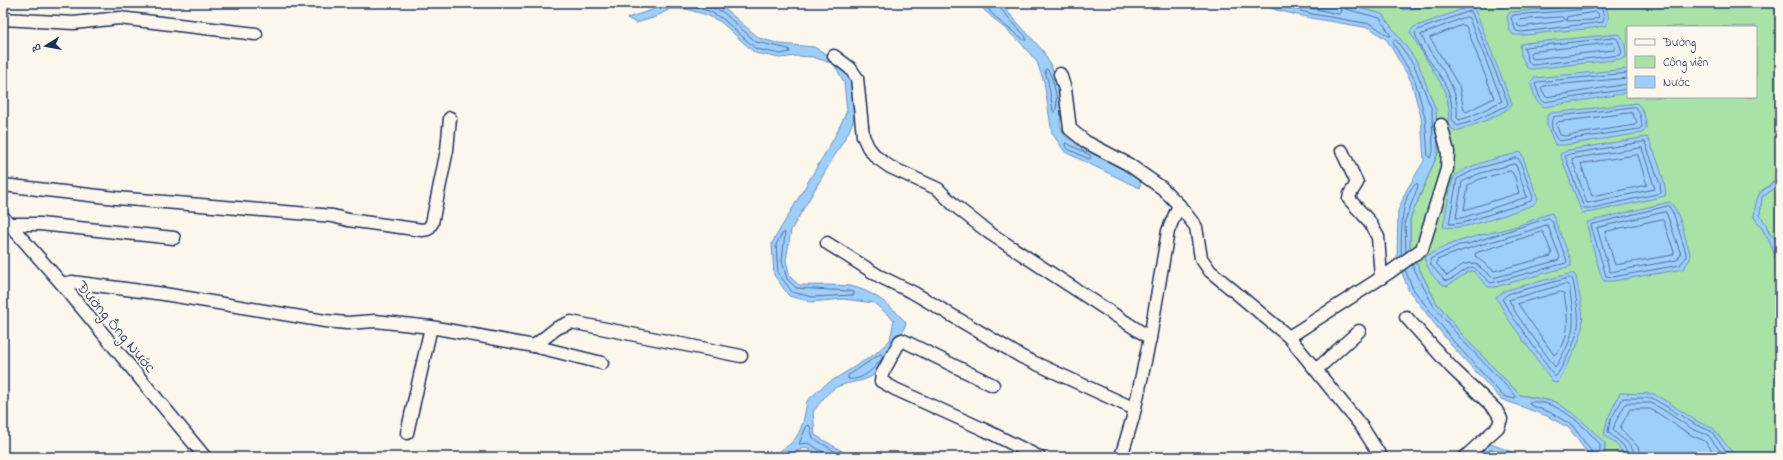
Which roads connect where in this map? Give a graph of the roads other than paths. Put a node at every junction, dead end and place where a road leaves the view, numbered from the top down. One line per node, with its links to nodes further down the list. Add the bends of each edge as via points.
1 (3, 19): 2 (street, via 74,23 124,18)
2 (256, 34)
3 (834, 56): 19 (street, via 850,68 857,78 863,136 876,157 890,167 938,189 988,232)
4 (1060, 74): 9 (street, via 1065,89 1070,129 1086,142 1128,164 1162,188)
5 (450, 118): 8 (street, via 447,150 432,223 428,229 422,230 333,216 116,198)
6 (1441, 125): 13 (street, via 1448,152 1447,169 1426,239 1417,254)
7 (1342, 151): 13 (street, via 1357,183 1349,199 1369,221 1378,237)
8 (3, 185)
9 (1180, 205): 18 (street, via 1196,227 1201,258 1210,271); 19 (street, via 1168,231)
10 (6, 221): 11 (street); 14 (street, Đường Ống Nước)
11 (174, 238)
12 (827, 243): 25 (street, via 879,276 914,293 1022,357)
13 (1385, 275): 18 (street)
14 (62, 284): 16 (street, via 72,282 164,294 325,321 375,321); 27 (street, Đường Ống Nước)
15 (1406, 318): 31 (street, via 1452,368 1496,410 1501,419 1498,427)
16 (431, 327): 20 (street); 26 (street)
17 (1359, 331): 23 (street)
18 (1289, 337): 23 (street)
19 (1150, 338): 25 (street)
20 (534, 346): 21 (street, via 557,328 571,322); 22 (street)
21 (740, 356)
22 (602, 363)
23 (1316, 370): 30 (street, via 1362,427)
24 (993, 385): 28 (street, via 902,340 882,374 881,381)
25 (1135, 410): 29 (street)
26 (407, 433)
27 (205, 457)
28 (1039, 457)
29 (1121, 457)
30 (1381, 457)
31 (1465, 457)

